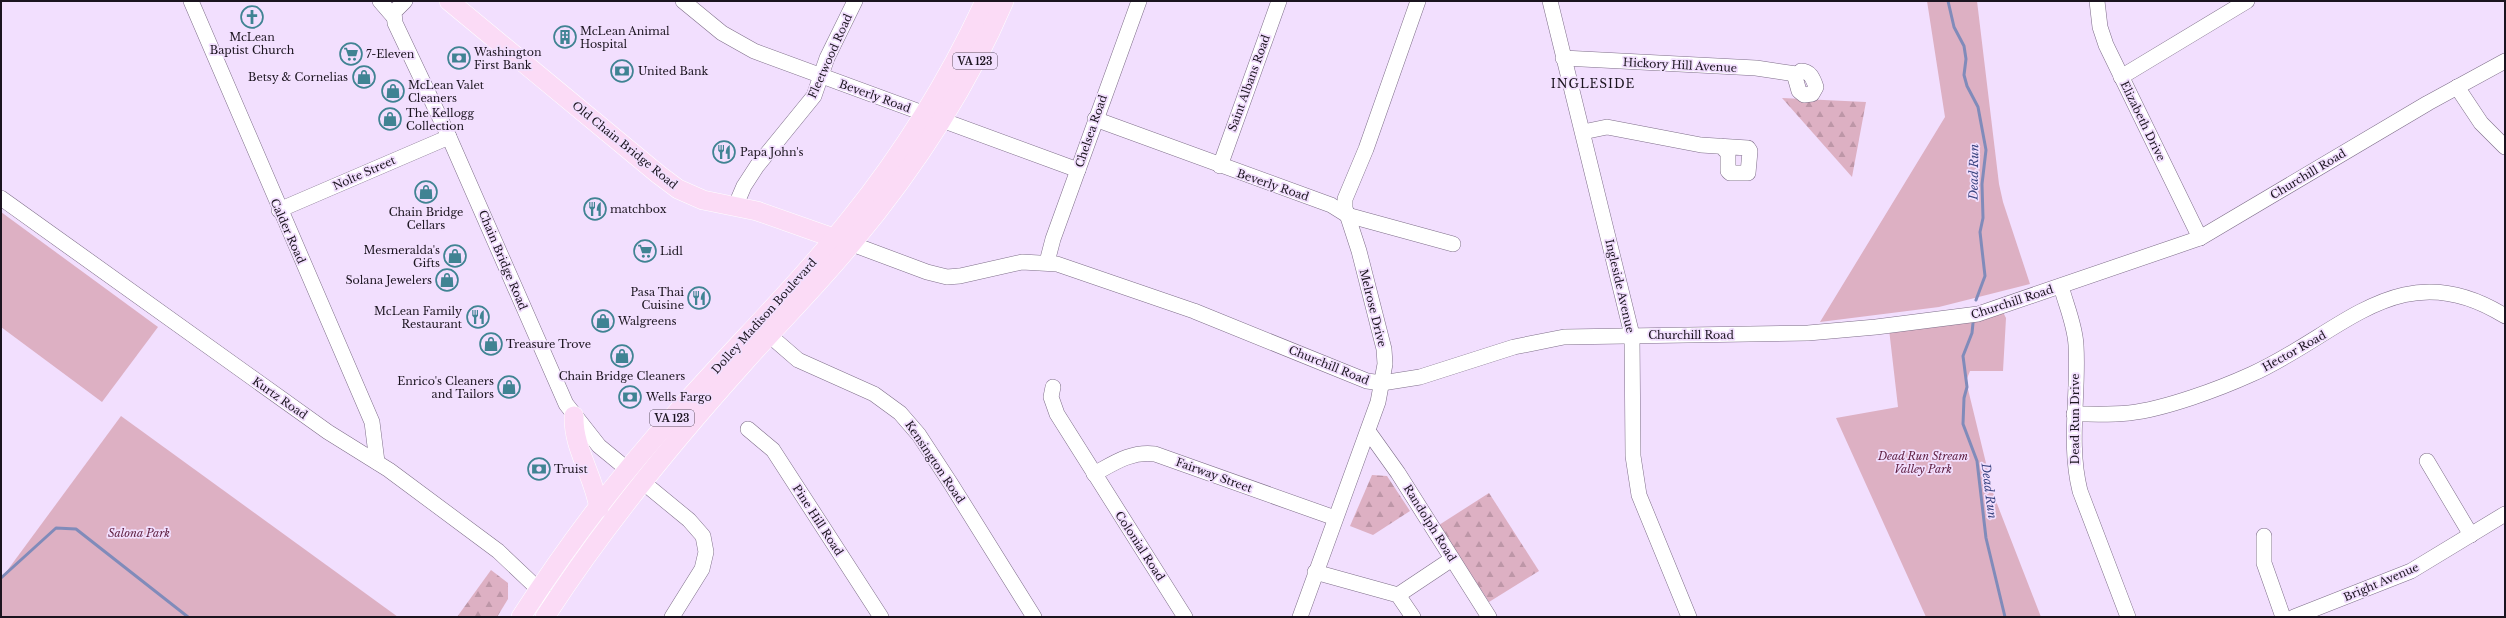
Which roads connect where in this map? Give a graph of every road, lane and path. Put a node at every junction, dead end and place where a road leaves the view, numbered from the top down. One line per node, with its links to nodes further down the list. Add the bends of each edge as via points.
1 (191, 1): 32 (street, Calder Road)
2 (380, 1): 15 (street, Chain Bridge Road)
3 (405, 1): 15 (street, via 396,9)
4 (449, 1): 31 (main road, Old Chain Bridge Road, via 672,184 703,200)
5 (683, 1): 19 (street, Beverly Road, via 736,42)
6 (855, 1): 19 (street, Fleetwood Road)
7 (985, 1): 22 (main road, Dolley Madison Boulevard / VA 123, via 960,51)
8 (1004, 1): 22 (main road, Dolley Madison Boulevard / VA 123, via 979,54)
9 (1139, 1): 23 (street, Chelsea Road)
10 (1279, 1): 28 (street, Saint Albans Road)
11 (1418, 1): 33 (street, Melrose Drive, via 1366,149 1345,199)
12 (1550, 1): 16 (street, Ingleside Avenue)
13 (2097, 1): 20 (street, Elizabeth Drive, via 2100,27)
14 (2247, 1): 20 (street)
15 (394, 16): 25 (street, Chain Bridge Road)
16 (1563, 58): 18 (street, Hickory Hill Avenue, via 1756,68); 24 (street, Ingleside Avenue)
17 (2505, 61): 21 (street, Churchill Road)
18 (1796, 74)
19 (821, 76): 22 (street, Beverly Road); 31 (street, Fleetwood Road, via 814,96 757,166)
20 (2121, 76): 34 (street, Elizabeth Drive)
21 (2457, 87): 27 (street, via 2481,123); 34 (street, Churchill Road)
22 (933, 117): 29 (street, Beverly Road); 35 (main road, Dolley Madison Boulevard / VA 123, via 879,181)
23 (1096, 119): 28 (street, Beverly Road); 29 (street, Chelsea Road)
24 (1582, 132): 26 (street, via 1607,127 1688,143); 41 (street, Ingleside Avenue)
25 (449, 137): 32 (street, Nolte Street); 45 (street, Chain Bridge Road, via 558,389)
26 (1721, 146)
27 (2505, 148)
28 (1220, 166): 33 (street, Beverly Road, via 1331,205)
29 (1078, 170): 37 (street, Chelsea Road)
30 (1, 198): 49 (street, Kurtz Road, via 274,394)
31 (735, 207): 35 (main road, Old Chain Bridge Road, via 764,213)
32 (279, 210): 49 (street, Calder Road, via 372,422)
33 (1347, 215): 36 (street, Beverly Road); 42 (street, Melrose Drive, via 1359,251 1384,350)
34 (2200, 238): 38 (street, Churchill Road)
35 (843, 242): 37 (street, Churchill Road, via 927,272 947,276 966,275 1014,263); 40 (main road, Dolley Madison Boulevard / VA 123)
36 (1453, 244)
37 (1047, 262): 42 (street, Churchill Road, via 1133,288 1359,378)
38 (2061, 286): 41 (street, Churchill Road, via 1984,312 1954,319 1808,333); 44 (street, Dead Run Drive, via 2076,345)
39 (2505, 316): 44 (street, Hector Road, via 2487,305 2454,293 2437,290 2401,294 2368,308 2282,359 2225,385 2136,412)
40 (762, 330): 50 (main road, Dolley Madison Boulevard / VA 123, via 668,422); 52 (main road, Dolley Madison Boulevard / VA 123, via 708,404); 66 (street, Kensington Road, via 798,360 874,394 900,413 931,453)
41 (1632, 335): 42 (street, Churchill Road, via 1564,337 1538,341 1420,378); 71 (street, Ingleside Avenue, via 1633,456 1636,481 1650,525)
42 (1382, 383): 47 (street, Melrose Drive)
43 (1053, 388): 51 (street, Colonial Road, via 1051,397 1054,407)
44 (2074, 414): 72 (street, Dead Run Drive, via 2073,455 2080,491)
45 (574, 416): 50 (street, Chain Bridge Road, via 594,441); 53 (main road, via 575,438 595,486)
46 (748, 429): 65 (street, Pine Hill Road, via 773,450)
47 (1368, 430): 55 (street, Melrose Drive); 58 (street, Randolph Road)
48 (2427, 461): 56 (street)
49 (377, 462): 60 (street, Kurtz Road, via 498,551)
50 (628, 470): 52 (street, Chain Bridge Road); 53 (main road, Dolley Madison Boulevard / VA 123)
51 (1094, 474): 55 (street, Fairway Street, via 1121,458 1155,454); 67 (street, Colonial Road)
52 (644, 482): 62 (main road, Dolley Madison Boulevard / VA 123); 64 (street, Chain Bridge Road, via 697,527 705,541 706,552 702,569)
53 (599, 508): 60 (main road, Dolley Madison Boulevard / VA 123)
54 (2505, 514): 56 (street, Bright Avenue)
55 (1335, 518): 59 (street, Melrose Drive)
56 (2471, 535): 74 (street, Bright Avenue, via 2411,571)
57 (2264, 536): 73 (street, via 2264,563)
58 (1452, 558): 61 (street); 70 (street, Randolph Road)
59 (1315, 572): 61 (street); 68 (street, Melrose Drive)
60 (540, 589): 62 (street, Kurtz Road); 63 (main road, Dolley Madison Boulevard / VA 123)
61 (1398, 595): 69 (street)
62 (549, 610)
63 (521, 617)
64 (672, 617)
65 (881, 617)
66 (1034, 617)
67 (1185, 617)
68 (1300, 617)
69 (1413, 617)
70 (1489, 617)
71 (1689, 617)
72 (2128, 617)
73 (2283, 617)
74 (2294, 617)

